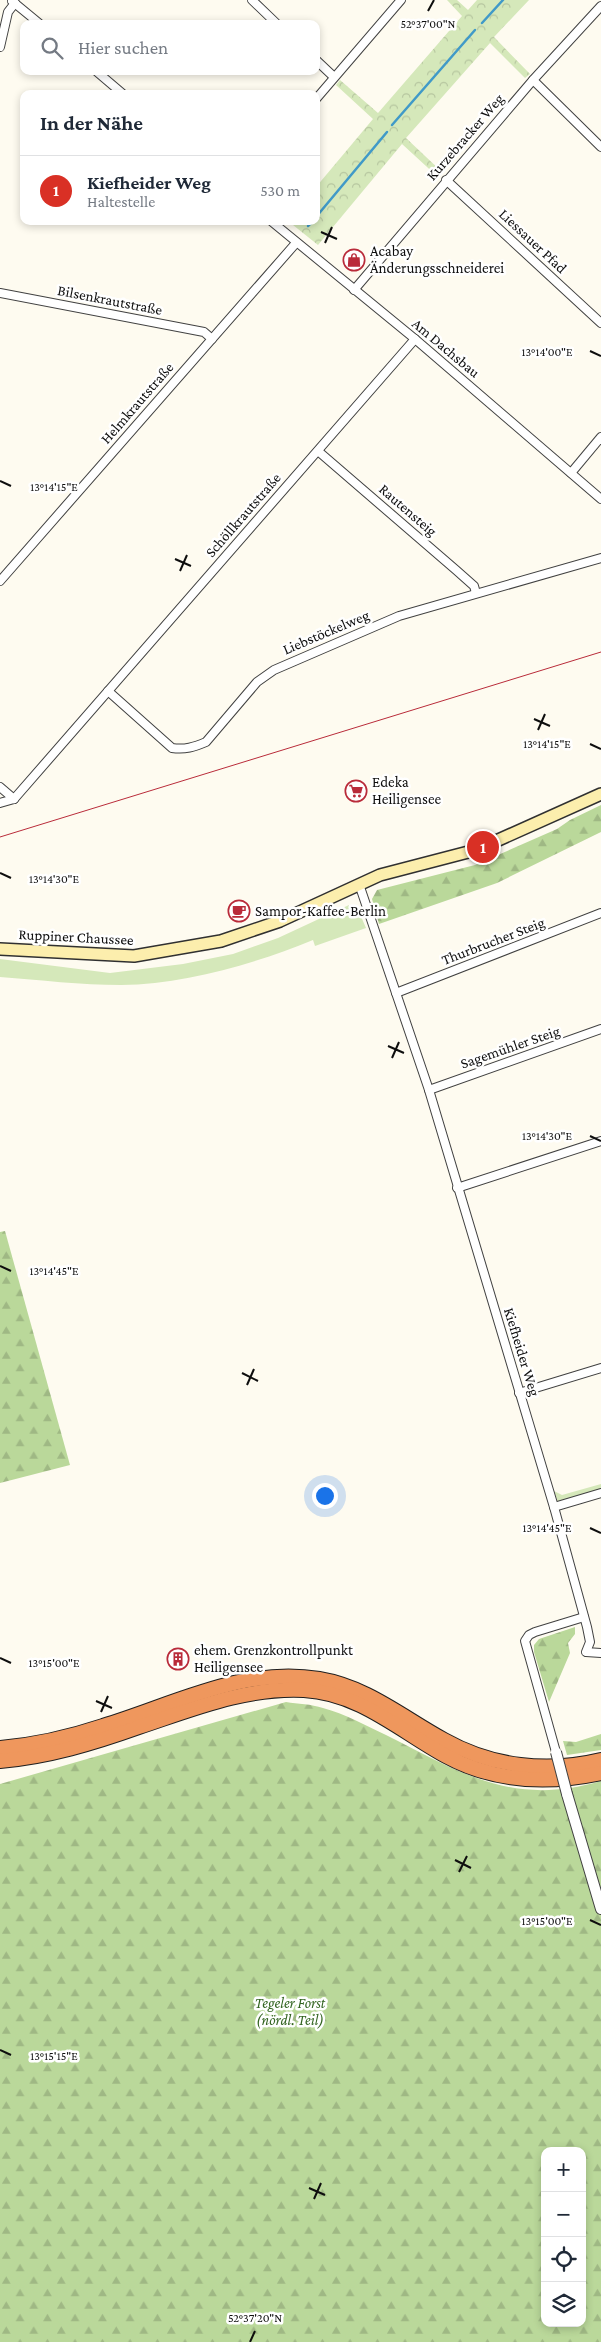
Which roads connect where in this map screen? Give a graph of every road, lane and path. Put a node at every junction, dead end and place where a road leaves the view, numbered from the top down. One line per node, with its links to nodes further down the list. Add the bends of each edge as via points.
1 (252, 0): 6 (street)
2 (401, 0): 10 (street)
3 (13, 2): 5 (street); 7 (street)
4 (601, 6): 11 (street, Kurzebracker Weg)
5 (35, 20)
6 (273, 20)
7 (0, 47)
8 (320, 64): 10 (street)
9 (101, 75): 12 (street)
10 (334, 77): 13 (street)
11 (533, 80): 14 (street); 15 (street, Kurzebracker Weg)
12 (118, 90)
13 (320, 94)
14 (601, 147)
15 (446, 180): 18 (street, Kurzebracker Weg); 20 (street, Liessauer Pfad)
16 (276, 225): 17 (street, Am Dachsbau)
17 (296, 243): 18 (street, Am Dachsbau); 21 (street, Helmkrautstraße)
18 (354, 290): 22 (street, Am Dachsbau)
19 (0, 293): 21 (street, Bilsenkrautstraße, via 204,332)
20 (601, 323)
21 (212, 339): 28 (street, Helmkrautstraße)
22 (415, 339): 24 (street, Schöllkrautstraße); 25 (street, Am Dachsbau)
23 (601, 437): 25 (street)
24 (318, 451): 29 (street, Rautensteig, via 474,586); 30 (street, Schöllkrautstraße)
25 (570, 473): 26 (street, Am Dachsbau)
26 (601, 499)
27 (601, 558): 29 (street, Liebstöckelweg)
28 (0, 581)
29 (476, 593): 30 (street, Liebstöckelweg, via 399,616 274,670 257,682 206,742 195,747 172,748)
30 (108, 691): 33 (street, Schöllkrautstraße)
31 (0, 787): 33 (street)
32 (601, 794): 35 (main road, Ruppiner Chaussee, via 476,850 380,875)
33 (14, 799): 34 (street)
34 (0, 803)
35 (359, 884): 37 (main road, Ruppiner Chaussee, via 262,928 187,948 124,956); 38 (street, Kiefheider Weg)
36 (601, 913): 38 (street, Thurbrucher Steig)
37 (0, 949)
38 (396, 993): 40 (street, Kiefheider Weg)
39 (601, 1030): 40 (street, Sagemühler Steig)
40 (429, 1090): 42 (street, Kiefheider Weg)
41 (601, 1141): 42 (street)
42 (457, 1188): 44 (street, Kiefheider Weg)
43 (601, 1368): 44 (street)
44 (519, 1393): 46 (street, Kiefheider Weg)
45 (601, 1493): 46 (street)
46 (554, 1507): 47 (street, Kiefheider Weg)
47 (584, 1617): 48 (street, Kiefheider Weg, via 590,1642 586,1652); 50 (street, via 532,1633 525,1641)
48 (601, 1653)
49 (0, 1748): 51 (highway, via 72,1735 222,1686 291,1676 334,1682 360,1691 459,1748 495,1761 538,1767 579,1765)
50 (556, 1752): 54 (street, bridge)
51 (601, 1760)
52 (0, 1761): 53 (highway, via 82,1745 248,1693 286,1689 322,1692 358,1704 446,1756 502,1776 564,1780)
53 (601, 1773)
54 (601, 1909)

